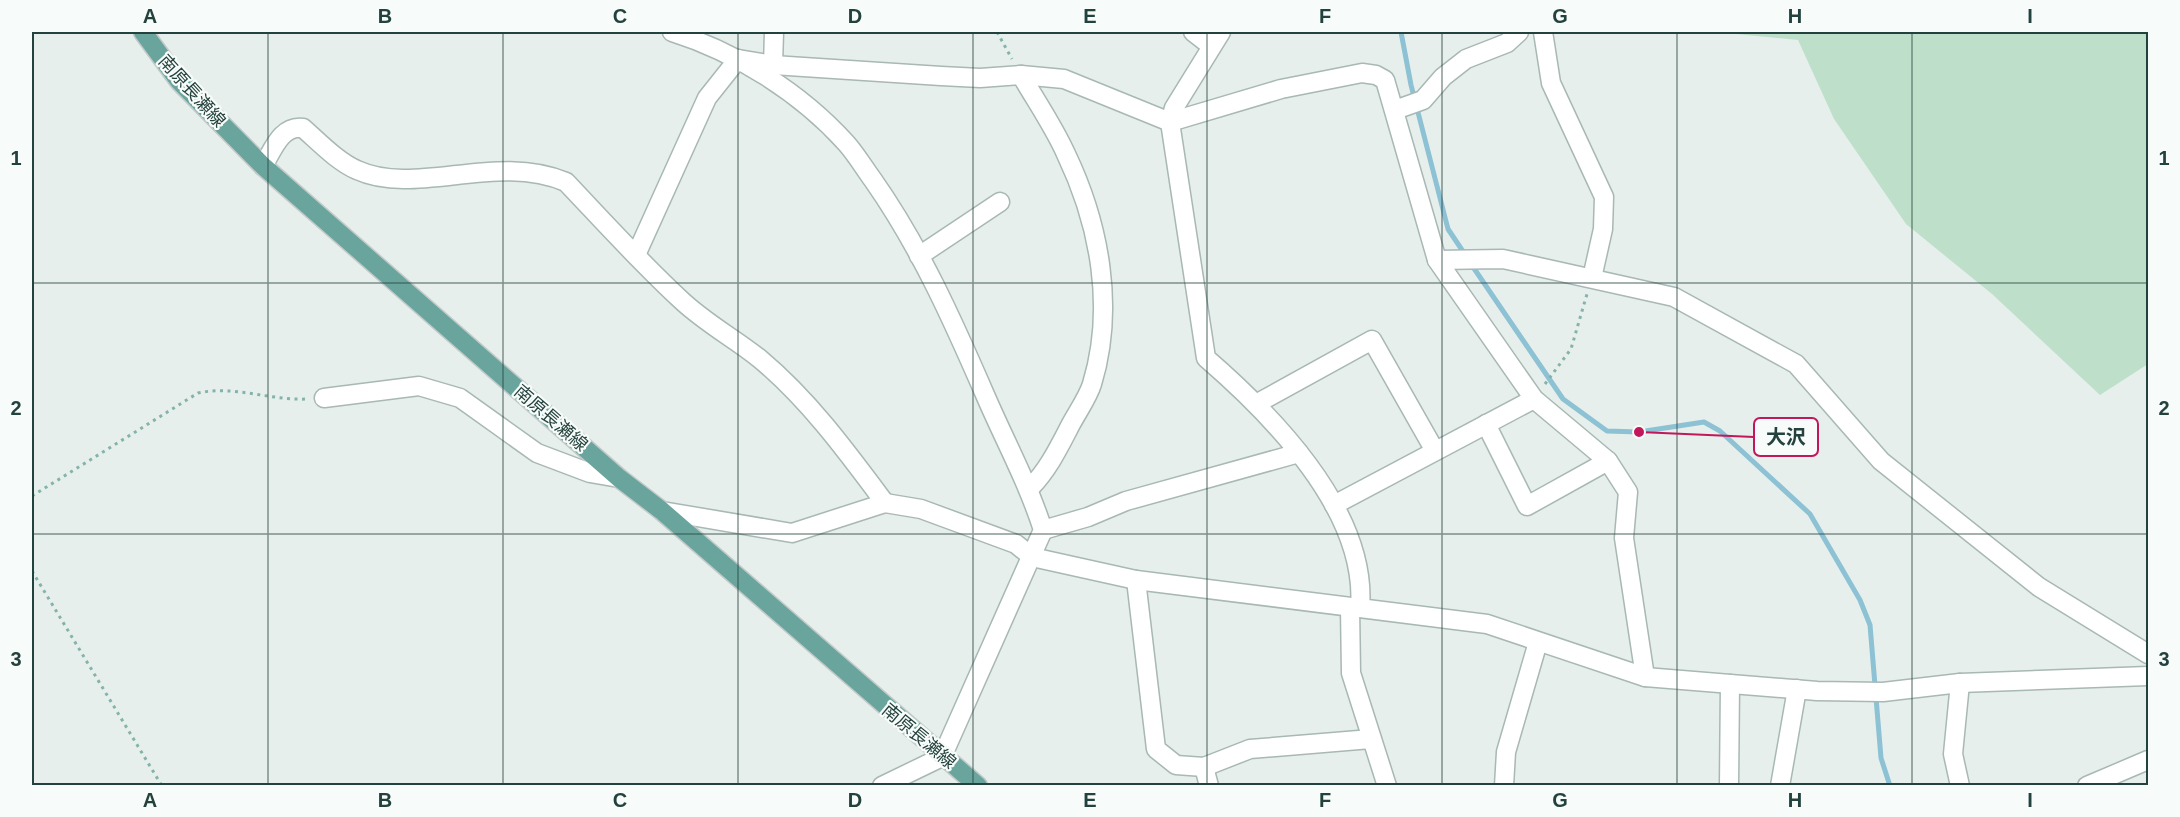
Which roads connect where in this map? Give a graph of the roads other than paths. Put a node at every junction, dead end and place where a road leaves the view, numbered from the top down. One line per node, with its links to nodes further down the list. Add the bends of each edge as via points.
1 (143, 32): 13 (main road, 南原長瀬線, via 179,81)
2 (672, 32): 8 (street, via 700,40)
3 (774, 32): 9 (street)
4 (1193, 32): 7 (street)
5 (1519, 32): 11 (street, via 1507,44 1466,59 1423,100)
6 (1543, 32): 18 (street, via 1551,83 1604,196 1603,229)
7 (1216, 39): 12 (street, via 1174,108)
8 (738, 59): 9 (street); 15 (street, via 707,98); 16 (street, via 799,101 847,143 893,209)
9 (773, 65): 10 (street, via 950,77)
10 (1021, 75): 12 (street, via 1064,79); 27 (street, via 1066,152 1085,198 1105,305 1092,386 1044,473)
11 (1395, 110): 12 (street, via 1385,80 1362,73 1281,89); 17 (street)
12 (1170, 122): 21 (street, via 1206,358)
13 (263, 166): 15 (street, via 282,134 293,127 303,128 357,170 391,178 500,169 547,174 566,182); 26 (main road, 南原長瀬線)
14 (1000, 202): 16 (street)
15 (636, 255): 28 (street, via 715,329 786,382 840,442)
16 (919, 256): 27 (street)
17 (1437, 260): 18 (street, via 1503,259); 20 (street)
18 (1592, 278): 36 (street, via 1674,297 1796,364 1881,461 2039,587)
19 (324, 398): 26 (street, via 419,386 460,398 537,453 590,473)
20 (1534, 399): 22 (street); 25 (street)
21 (1256, 404): 23 (street, via 1372,340); 24 (street)
22 (1486, 424): 23 (street); 25 (street, via 1527,506)
23 (1435, 451): 29 (street)
24 (1299, 453): 29 (street); 31 (street, via 1137,498)
25 (1608, 461): 38 (street, via 1628,492 1624,538)
26 (619, 478): 30 (main road, 南原長瀬線)
27 (1030, 488): 31 (street)
28 (885, 503): 30 (street, via 792,532); 32 (street, via 921,509 1016,544)
29 (1334, 505): 34 (street, via 1352,540)
30 (662, 511): 43 (main road, 南原長瀬線)
31 (1043, 530): 32 (street)
32 (1032, 557): 33 (street); 43 (street)
33 (1136, 580): 34 (street); 45 (street, via 1156,749 1176,765)
34 (1355, 608): 35 (street, via 1487,624); 42 (street, via 1351,673)
35 (1538, 642): 38 (street); 50 (street, via 1506,752)
36 (2148, 654)
37 (2148, 676): 39 (street)
38 (1645, 677): 40 (street)
39 (1960, 683): 41 (street, via 1883,692); 53 (street, via 1953,754)
40 (1730, 684): 41 (street); 51 (street)
41 (1797, 689): 52 (street)
42 (1371, 739): 45 (street, via 1250,749); 49 (street)
43 (942, 757): 46 (street); 47 (main road, 南原長瀬線)
44 (2148, 760): 54 (street)
45 (1204, 767): 48 (street)
46 (882, 786)
47 (978, 786)
48 (1209, 786)
49 (1388, 786)
50 (1504, 786)
51 (1729, 786)
52 (1780, 786)
53 (1960, 786)
54 (2087, 786)

